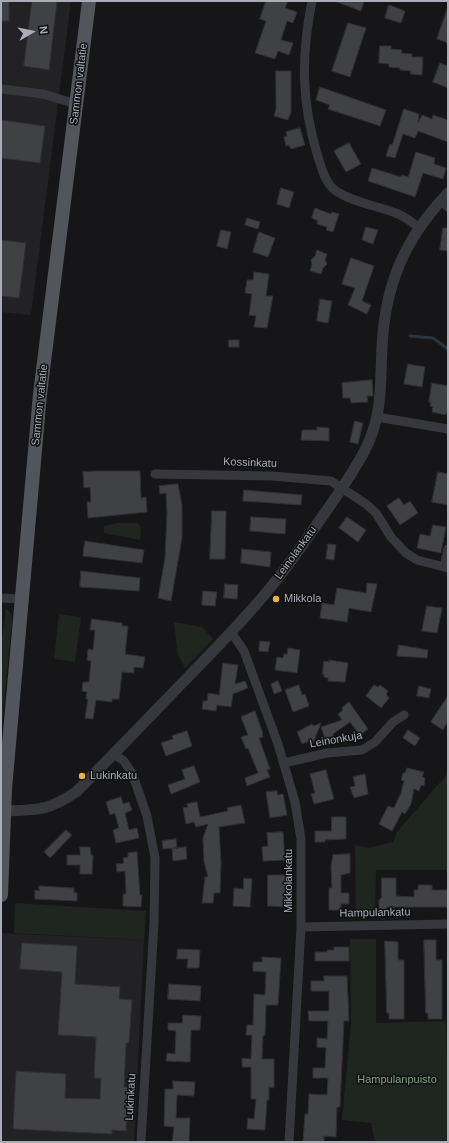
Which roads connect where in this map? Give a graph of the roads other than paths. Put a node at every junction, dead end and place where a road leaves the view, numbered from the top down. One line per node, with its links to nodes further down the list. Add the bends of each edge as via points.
1 (89, 1): 4 (main road, Sammon valtatie)
2 (312, 1): 6 (street, via 305,46 304,90 310,129 326,179 332,188 344,195 398,214)
3 (1, 89): 4 (street, via 44,94)
4 (76, 104): 14 (main road, Sammon valtatie, via 40,394)
5 (446, 200): 6 (street, Leinolankatu)
6 (419, 227): 7 (street, Leinolankatu, via 402,257 392,283 383,333 381,397)
7 (377, 417): 8 (street); 10 (street, Leinolankatu, via 366,449)
8 (448, 430)
9 (155, 474): 10 (street, Kossinkatu, via 291,477 331,482)
10 (342, 488): 12 (street, Kossinkatu, via 376,513 391,537 406,553 417,560); 15 (street, Leinolankatu, via 285,569)
11 (448, 549): 12 (street)
12 (446, 568)
13 (1, 598): 14 (street)
14 (22, 598): 19 (main road, Sammon valtatie)
15 (231, 632): 17 (street, Leinolankatu); 18 (street, Mikkolankatu, via 244,651)
16 (404, 715): 18 (street, Leinonkuja, via 393,722 375,742 362,750 327,753)
17 (113, 754): 19 (street, Leinolankatu, via 76,792 60,803 49,808); 23 (street, Lukinkatu, via 123,760 132,773 148,818 155,858)
18 (284, 763): 22 (street, Mikkolankatu, via 295,802 301,839)
19 (5, 811): 20 (main road, Sammon valtatie)
20 (1, 895)
21 (448, 924): 22 (street, Hampulankatu)
22 (302, 927): 24 (street, Mikkolankatu)
23 (141, 1142)
24 (289, 1142)

